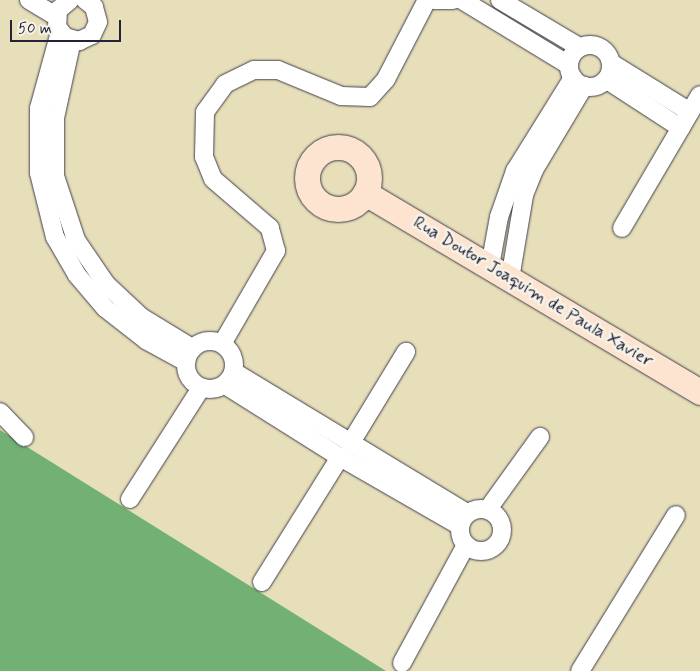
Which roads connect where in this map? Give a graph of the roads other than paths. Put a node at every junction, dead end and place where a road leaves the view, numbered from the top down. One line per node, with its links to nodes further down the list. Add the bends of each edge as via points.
1 (29, 0): 8 (street)
2 (427, 0): 18 (street, via 386,79 370,98 341,96 278,70 254,70 225,84 205,112 204,157 213,179 270,228 276,251)
3 (434, 0): 4 (street)
4 (453, 0)
5 (462, 0): 11 (street)
6 (500, 0): 9 (street)
7 (93, 2): 8 (street, via 98,15 96,29 86,39)
8 (64, 15): 20 (street, via 39,108 39,174 55,237 77,275 106,308 146,340)
9 (578, 47): 10 (street, via 599,46 605,50); 11 (street)
10 (609, 71): 11 (street, via 597,86); 13 (street)
11 (575, 76): 14 (street, via 534,170)
12 (700, 94): 13 (street)
13 (685, 120): 16 (street)
14 (516, 192): 17 (street); 17 (street, via 499,217)
15 (365, 193): 17 (street, Rua Doutor Joaquim de Paula Xavier)
16 (622, 228)
17 (500, 273): 23 (street, Rua Doutor Joaquim de Paula Xavier)
18 (222, 344): 20 (street, via 206,341); 21 (street, via 232,356)
19 (406, 352): 27 (street)
20 (189, 355): 22 (street, via 189,378)
21 (229, 378): 22 (street, via 209,390); 27 (street)
22 (201, 388): 28 (street)
23 (700, 392)
24 (0, 412): 25 (street)
25 (24, 437)
26 (540, 437): 29 (street)
27 (345, 450): 31 (street); 33 (street)
28 (130, 499)
29 (488, 509): 31 (street, via 473,509); 32 (street, via 499,518 500,539 485,551)
30 (676, 515): 35 (street)
31 (464, 519): 32 (street)
32 (466, 545): 34 (street)
33 (262, 582)
34 (402, 663)
35 (580, 671)

